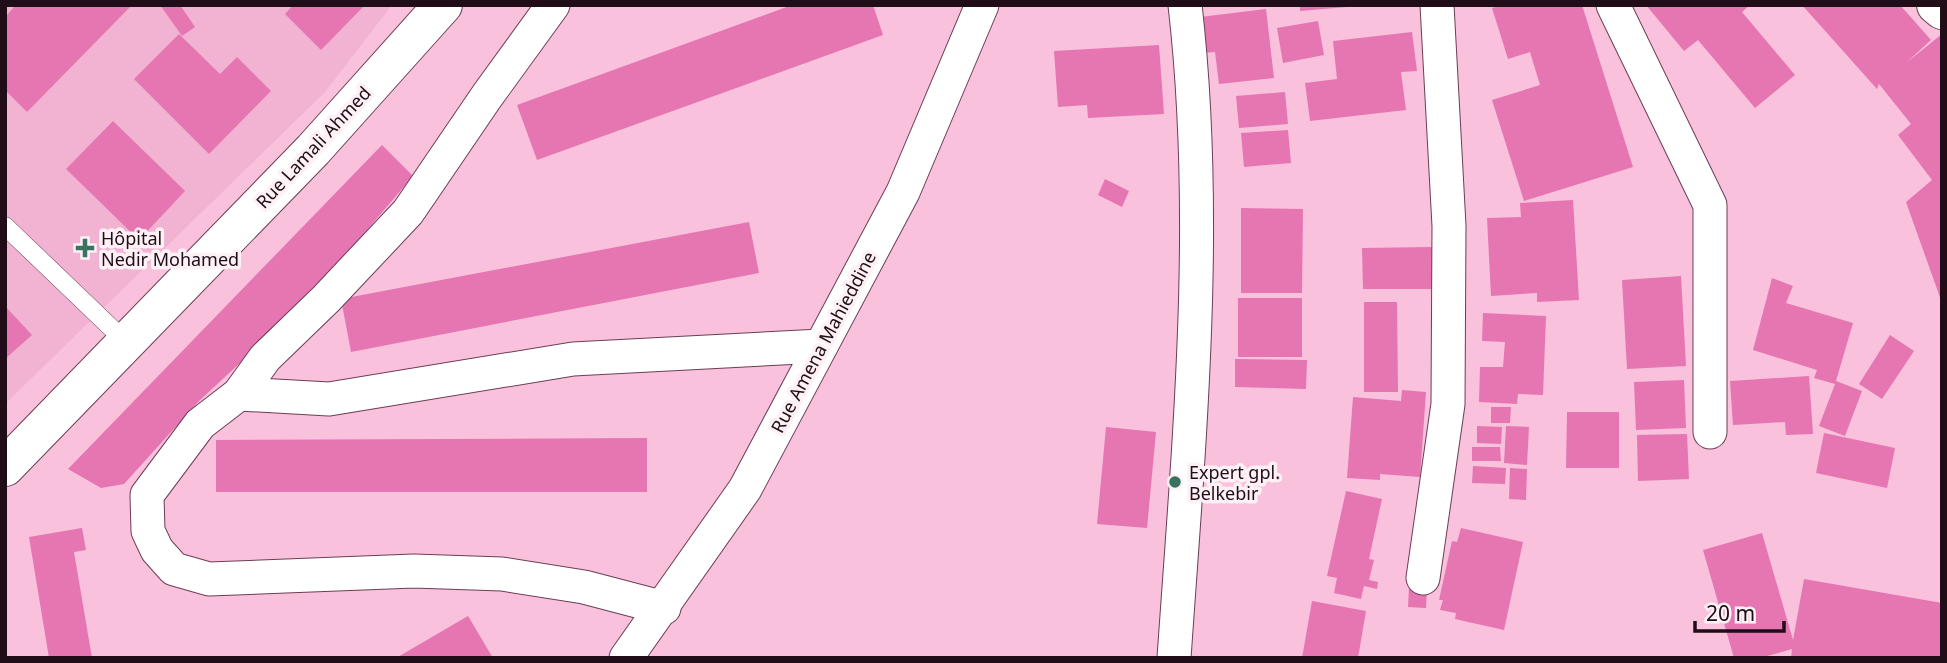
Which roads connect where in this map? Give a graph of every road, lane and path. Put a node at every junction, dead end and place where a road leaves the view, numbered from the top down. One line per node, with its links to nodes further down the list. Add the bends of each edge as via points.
1 (443, 5): 10 (main road, Rue Lamali Ahmed, via 313,150)
2 (553, 5): 12 (street, via 408,212 265,358)
3 (982, 5): 11 (street, Rue Amena Mahieddine, via 903,192)
4 (1185, 5): 18 (street, via 1192,66 1196,336)
5 (1437, 5): 15 (street, via 1450,226 1448,404)
6 (1613, 5): 13 (street, via 1710,205)
7 (1936, 5): 8 (main road)
8 (1942, 10)
9 (5, 226): 10 (lane)
10 (126, 342): 14 (main road, Rue Lamali Ahmed)
11 (821, 346): 12 (street, via 573,359 329,399); 16 (street, Rue Amena Mahieddine, via 745,489)
12 (239, 394): 16 (street, via 200,424 147,495 148,531 174,569 209,579 414,571 502,574 584,587)
13 (1710, 432)
14 (5, 467)
15 (1423, 578)
16 (664, 607): 17 (street, Rue Amena Mahieddine)
17 (626, 658)
18 (1174, 658)

